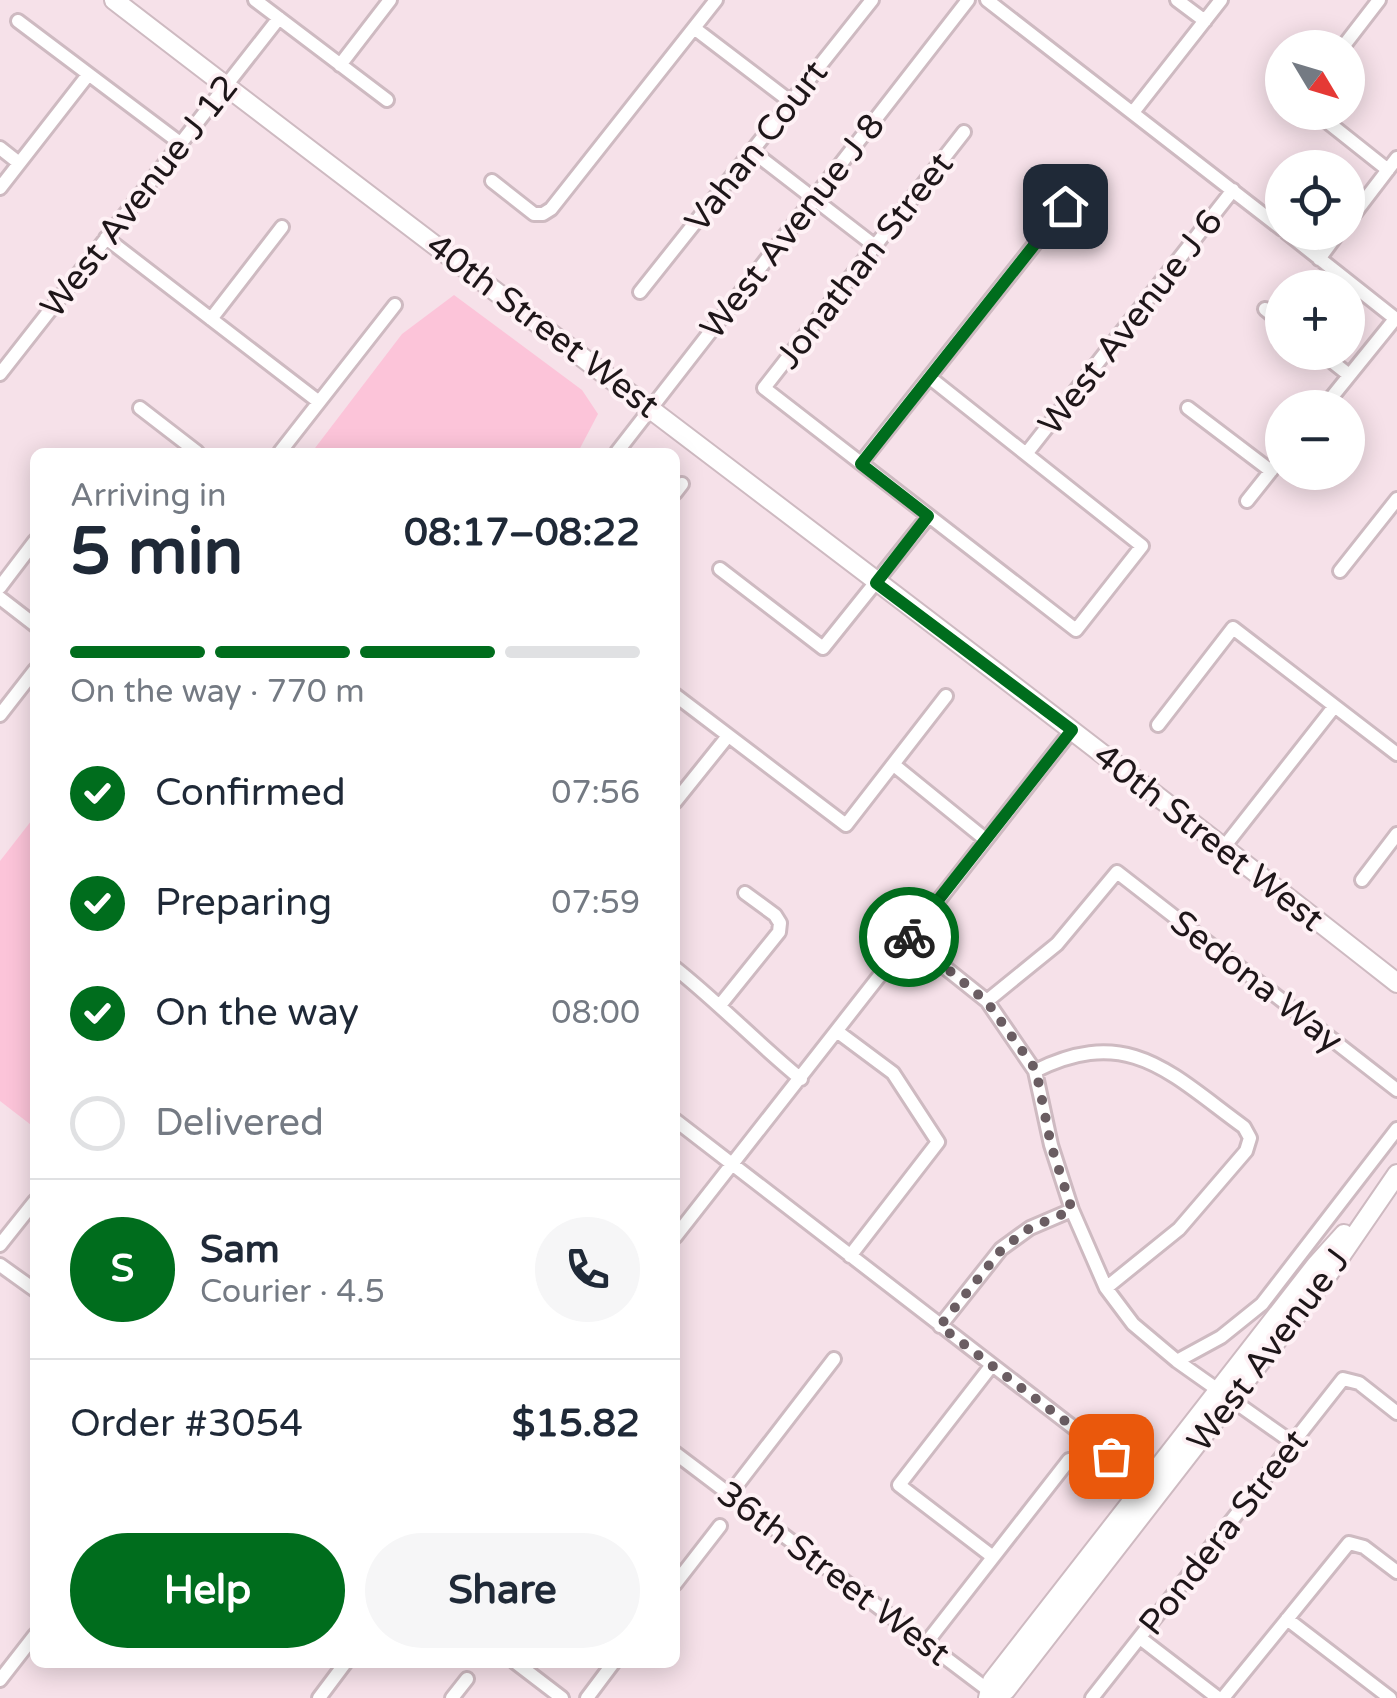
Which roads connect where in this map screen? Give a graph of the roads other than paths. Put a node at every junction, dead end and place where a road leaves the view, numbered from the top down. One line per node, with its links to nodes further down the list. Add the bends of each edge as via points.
1 (114, 0): 18 (main road, 40th Street West)
2 (256, 0): 11 (street)
3 (390, 0): 16 (street)
4 (716, 0): 14 (street)
5 (872, 0): 20 (street, Vahan Court)
6 (968, 0): 33 (street, West Avenue J 8)
7 (987, 0): 21 (street)
8 (1178, 0): 13 (street)
9 (1221, 0): 13 (street)
10 (1380, 0): 15 (street)
11 (279, 18): 16 (street); 18 (street, West Avenue J 12)
12 (18, 21): 17 (street)
13 (1204, 21): 21 (street)
14 (694, 28): 20 (street); 30 (street, via 551,209 534,214)
15 (1356, 30)
16 (340, 65): 19 (street)
17 (88, 75): 24 (street); 28 (street)
18 (226, 86): 24 (street, West Avenue J 12); 53 (main road, 40th Street West)
19 (387, 100)
20 (791, 102): 26 (street, Vahan Court)
21 (1134, 112): 32 (street)
22 (1338, 130): 29 (street)
23 (964, 132): 39 (street, Jonathan Street)
24 (180, 143): 38 (street, West Avenue J 12)
25 (0, 148): 28 (street)
26 (752, 151): 33 (street); 43 (street, Vahan Court)
27 (1397, 158): 29 (street)
28 (19, 162): 31 (street)
29 (1388, 170): 34 (street)
30 (492, 181)
31 (0, 188)
32 (1233, 190): 36 (street); 59 (street, West Avenue J 6)
33 (813, 198): 39 (street); 53 (street, West Avenue J 8)
34 (1365, 200)
35 (1065, 206): 50 (street)
36 (1265, 216)
37 (282, 227): 45 (street)
38 (106, 238): 45 (street); 48 (street, West Avenue J 12)
39 (875, 246): 60 (street, Jonathan Street, via 764,388)
40 (1309, 250): 42 (street)
41 (1325, 250): 42 (street)
42 (1319, 258): 46 (street)
43 (640, 292)
44 (395, 305): 52 (street)
45 (211, 318): 52 (street)
46 (1396, 320): 49 (street)
47 (1342, 370): 49 (street)
48 (0, 374)
49 (1349, 376): 51 (street)
50 (930, 378): 59 (street); 60 (street)
51 (1338, 390)
52 (319, 402): 57 (street)
53 (651, 407): 58 (street, West Avenue J 8); 69 (main road, 40th Street West)
54 (140, 408): 56 (street)
55 (1188, 408): 61 (street)
56 (192, 448)
57 (283, 448)
58 (621, 448)
59 (1026, 454): 65 (street, via 1142,546 1076,630)
60 (861, 464): 65 (street)
61 (1265, 467)
62 (1265, 479): 64 (street)
63 (1397, 499): 68 (street)
64 (1247, 500)
65 (928, 516): 69 (street)
66 (30, 548): 70 (street)
67 (720, 570): 69 (street, via 823,648)
68 (1340, 571)
69 (876, 583): 79 (main road, 40th Street West)
70 (0, 587)
71 (0, 598): 72 (street)
72 (30, 621)
73 (30, 676): 77 (street)
74 (946, 696): 82 (street)
75 (680, 700): 80 (street)
76 (1334, 707): 78 (street, via 1233,628); 81 (street); 86 (street)
77 (0, 715)
78 (1158, 724)
79 (1072, 730): 85 (street); 86 (main road, 40th Street West)
80 (728, 736): 82 (street, via 846,825); 83 (street)
81 (1397, 754)
82 (894, 765): 85 (street)
83 (680, 796)
84 (1397, 834): 87 (street)
85 (985, 839): 89 (street)
86 (1224, 847): 91 (main road, 40th Street West)
87 (1362, 880)
88 (745, 893): 93 (street, via 775,915 779,932)
89 (908, 938): 92 (street); 94 (street)
90 (680, 972): 93 (street)
91 (1397, 983)
92 (987, 1002): 95 (street); 97 (street, Sedona Way, via 1057,944 1117,872)
93 (721, 1004): 96 (street)
94 (838, 1032): 96 (street); 106 (street, via 892,1074 938,1142)
95 (1036, 1070): 103 (street); 109 (street, via 1065,1056 1131,1054 1165,1069 1244,1126 1250,1138 1179,1229)
96 (801, 1079): 100 (street)
97 (1397, 1090)
98 (680, 1124): 100 (street)
99 (1397, 1129): 112 (street, West Avenue J, via 1262,1304 1221,1338)
100 (732, 1164): 104 (street); 106 (street)
101 (1392, 1180): 114 (main road, West Avenue J, via 1327,1276)
102 (30, 1207): 105 (street)
103 (1072, 1210): 109 (street); 110 (street, via 1002,1249)
104 (680, 1230)
105 (0, 1246)
106 (850, 1256): 110 (street)
107 (0, 1265): 108 (street)
108 (30, 1286)
109 (1106, 1288): 112 (street, via 1133,1324)
110 (940, 1326): 113 (street)
111 (834, 1359): 120 (street)
112 (1177, 1361): 114 (street)
113 (992, 1366): 119 (street); 122 (street, via 899,1484)
114 (1225, 1395): 116 (street); 119 (main road, West Avenue J)
115 (1397, 1413): 116 (street, Pondera Street, via 1359,1383 1343,1380)
116 (1293, 1443): 126 (street, Pondera Street)
117 (680, 1457): 120 (street, 36th Street West)
118 (1068, 1460): 122 (street)
119 (1152, 1488): 134 (main road, West Avenue J, via 992,1681)
120 (730, 1494): 128 (street, 36th Street West)
121 (720, 1526): 124 (street)
122 (993, 1557): 128 (street)
123 (1397, 1572): 125 (street, via 1349,1543)
124 (680, 1578)
125 (1287, 1619): 140 (street); 141 (street)
126 (1140, 1638): 139 (street, Pondera Street); 140 (street)
127 (30, 1641): 133 (street)
128 (927, 1642): 134 (street, 36th Street West)
129 (342, 1668): 135 (street)
130 (523, 1668): 137 (street)
131 (609, 1668): 138 (street)
132 (467, 1679): 136 (street)
133 (0, 1680)
134 (990, 1696)
135 (319, 1698)
136 (452, 1698)
137 (562, 1698)
138 (586, 1698)
139 (1092, 1698)
140 (1220, 1698)
141 (1390, 1698)

